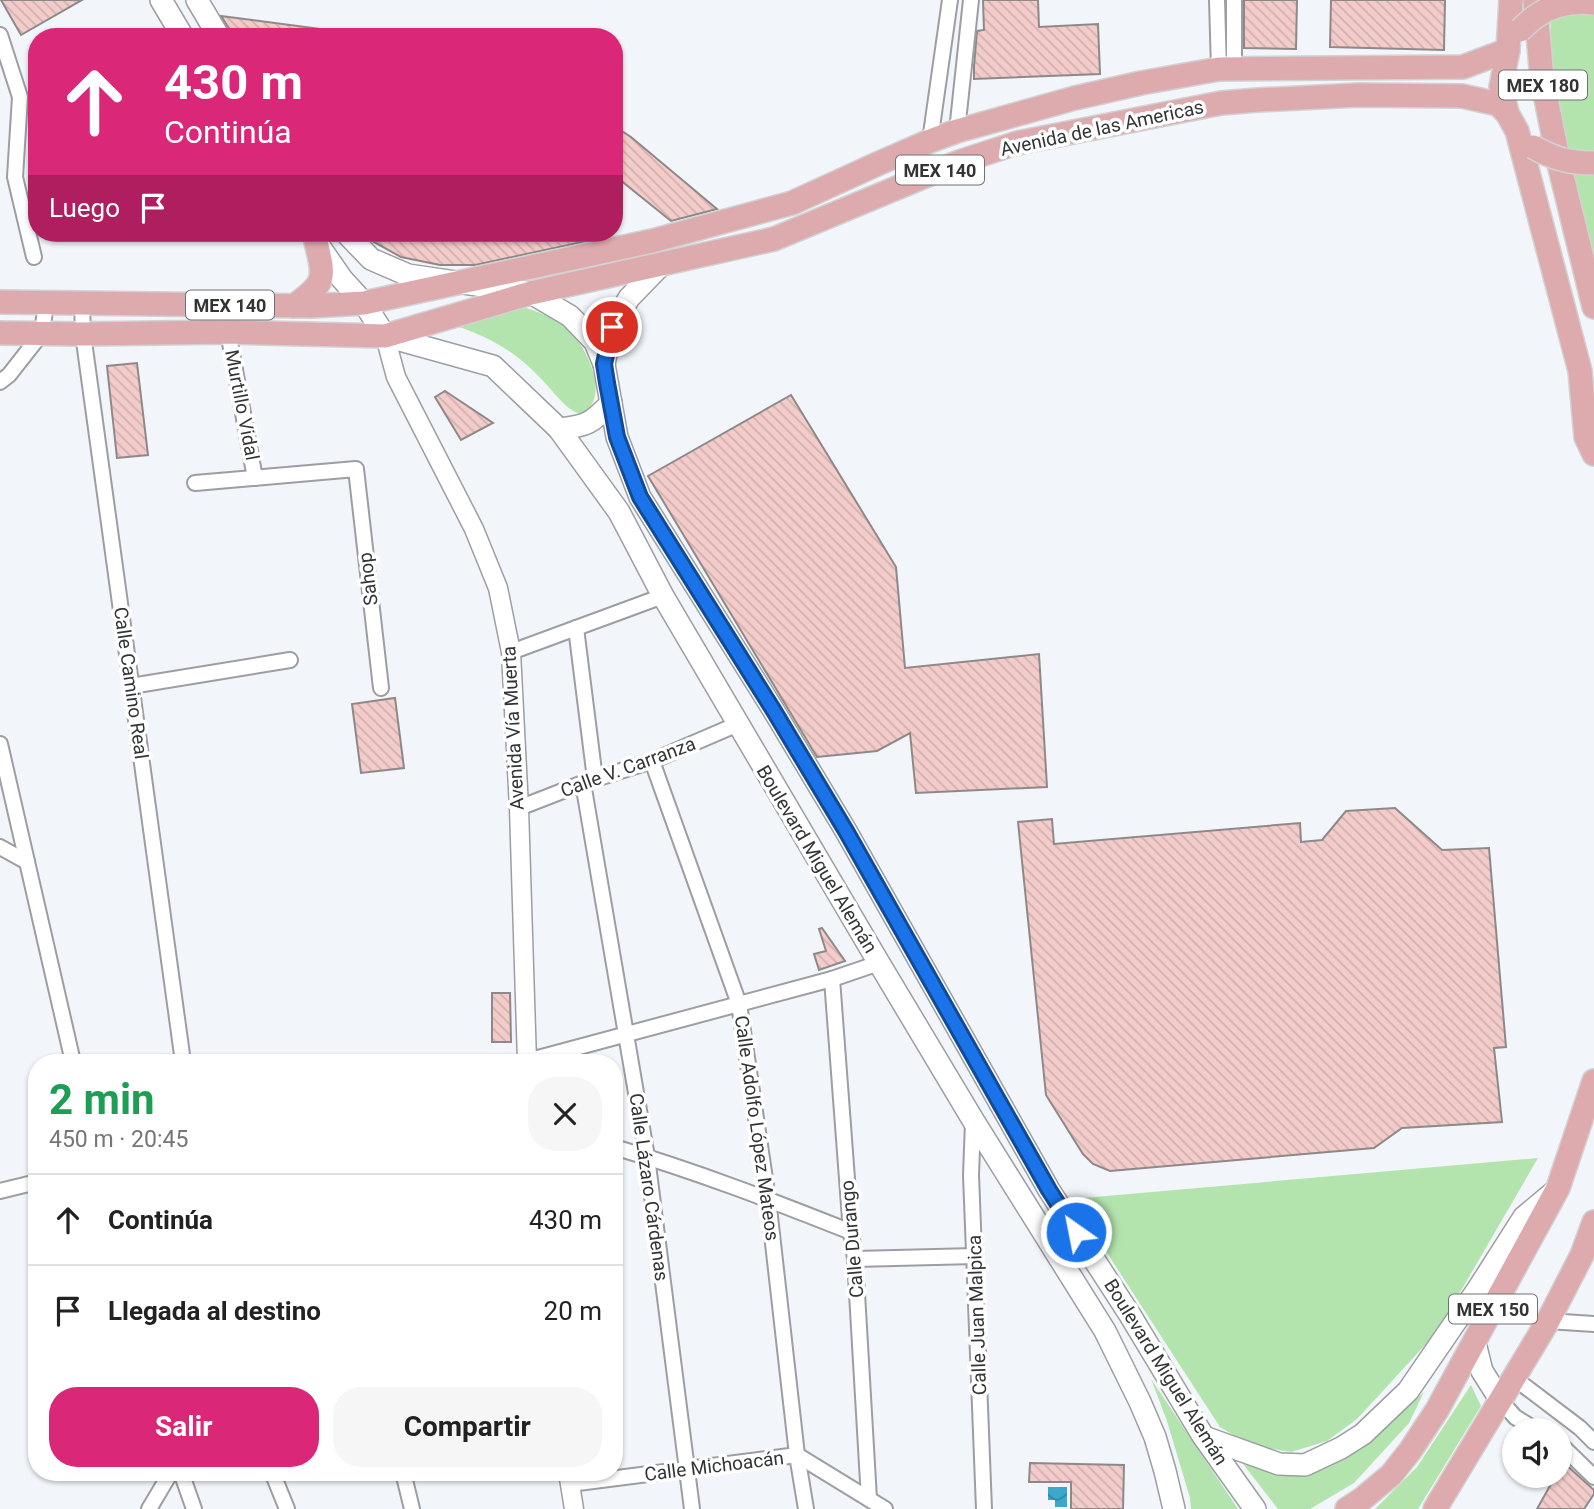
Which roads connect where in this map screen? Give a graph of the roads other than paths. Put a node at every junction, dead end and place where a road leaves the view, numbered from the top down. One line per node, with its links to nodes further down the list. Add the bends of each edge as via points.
1 (161, 0): 10 (main road)
2 (197, 0): 11 (main road)
3 (950, 0): 19 (street)
4 (971, 0): 18 (street)
5 (1217, 0): 14 (street)
6 (1234, 0): 14 (street)
7 (1511, 0): 13 (main road)
8 (1535, 0): 37 (main road, MEX 180, via 1542,79)
9 (1594, 3): 13 (main road, bridge, via 1559,5 1538,15 1520,30)
10 (178, 28)
11 (214, 28)
12 (0, 35): 21 (street, via 20,97 15,177)
13 (1508, 50): 14 (main road, Avenida de las Americas / MEX 140, via 1463,67); 17 (main road, via 1501,87)
14 (1227, 69): 15 (main road, Avenida de las Americas / MEX 140)
15 (1075, 98): 16 (main road); 18 (main road, Avenida de las Americas / MEX 140)
16 (1083, 130): 17 (main road, Avenida de las Americas / MEX 140, via 1221,103 1358,95 1462,96 1498,104); 28 (main road, Avenida de las Americas / MEX 140, via 1017,143 959,162 774,239)
17 (1519, 130): 20 (main road, Avenida de las Americas, bridge, via 1552,158); 47 (main road, via 1580,371 1586,437)
18 (957, 131): 19 (main road, Avenida de las Americas / MEX 140)
19 (930, 141): 26 (main road, Avenida de las Americas / MEX 140, via 792,203)
20 (1594, 163)
21 (28, 232)
22 (30, 242): 27 (street)
23 (315, 242): 36 (main road, via 322,265 320,283)
24 (316, 242): 35 (main road)
25 (355, 242): 30 (main road, Boulevard Miguel Alemán, via 371,259 408,275)
26 (617, 248): 29 (main road); 30 (main road, Avenida de las Americas / MEX 140)
27 (34, 257)
28 (662, 265): 29 (main road, Avenida de las Americas / MEX 140); 43 (main road, via 629,298 612,327)
29 (623, 273): 31 (main road, Avenida de las Americas / MEX 140)
30 (457, 283): 31 (main road, Boulevard Miguel Alemán); 35 (main road, MEX 140)
31 (531, 293): 42 (main road, Avenida de las Americas / MEX 140); 43 (main road, Boulevard Miguel Alemán, via 570,316 595,342)
32 (0, 302): 33 (main road, MEX 140)
33 (46, 303): 34 (main road, MEX 140); 40 (street)
34 (82, 303): 36 (main road, MEX 140); 41 (street, Calle Camino Real)
35 (364, 303): 36 (main road, MEX 140); 42 (main road)
36 (294, 306)
37 (1594, 307)
38 (0, 332): 40 (main road, MEX 140)
39 (228, 332): 41 (main road, MEX 140); 42 (main road, MEX 140); 48 (street, Murtillo Vidal)
40 (42, 333): 41 (main road, MEX 140); 44 (street)
41 (83, 334): 54 (street, Calle Camino Real)
42 (385, 336): 46 (main road, Boulevard Miguel Alemán, via 493,366); 52 (street, Avenida Vía Muerta, via 396,377 474,529 498,588)
43 (604, 364): 45 (main road, Boulevard Miguel Alemán)
44 (0, 382)
45 (611, 403): 46 (main road, via 588,424); 89 (main road, Boulevard Miguel Alemán, via 617,437 640,497 846,831 1049,1190)
46 (559, 429): 50 (main road, Boulevard Miguel Alemán, via 619,512)
47 (1594, 454)
48 (255, 478): 49 (street); 55 (street, Sahop, via 356,469)
49 (195, 483)
50 (663, 596): 51 (street); 56 (main road, Boulevard Miguel Alemán)
51 (576, 628): 52 (street); 59 (street, Calle Lázaro Cárdenas)
52 (511, 652): 60 (street, Avenida Vía Muerta)
53 (290, 660): 54 (street)
54 (131, 686): 68 (street, Calle Camino Real)
55 (381, 688)
56 (738, 724): 58 (street, Calle V. Carranza); 63 (main road, Boulevard Miguel Alemán)
57 (0, 744): 62 (street)
58 (652, 761): 59 (street, Calle V. Carranza); 65 (street, Calle Adolfo López Mateos)
59 (589, 781): 60 (street, Calle V. Carranza); 66 (street, Calle Lázaro Cárdenas)
60 (519, 808): 69 (street, Avenida Vía Muerta)
61 (0, 847): 62 (street)
62 (27, 862): 67 (street)
63 (879, 964): 64 (street); 72 (main road, Boulevard Miguel Alemán)
64 (832, 979): 65 (street); 80 (street, Calle Durango)
65 (738, 1004): 66 (street); 78 (street, Calle Adolfo López Mateos)
66 (627, 1035): 70 (street); 74 (street, Calle Lázaro Cárdenas)
67 (71, 1054)
68 (182, 1054)
69 (525, 1054)
70 (555, 1054)
71 (1594, 1081): 76 (main road, MEX 150)
72 (973, 1120): 81 (street, Calle Juan Malpica); 111 (main road, Boulevard Miguel Alemán, via 1105,1331 1154,1437)
73 (623, 1150): 74 (street)
74 (647, 1157): 78 (street); 93 (street, Calle Lázaro Cárdenas)
75 (28, 1184): 77 (street)
76 (1558, 1188): 85 (main road, MEX 150); 89 (main road, via 1524,1217 1408,1391 1363,1434 1305,1465 1279,1464)
77 (0, 1191)
78 (768, 1199): 80 (street); 91 (street, Calle Adolfo López Mateos)
79 (1594, 1222): 83 (main road, MEX 150)
80 (851, 1232): 82 (street, Calle Durango)
81 (975, 1256): 82 (street); 110 (street, Calle Juan Malpica)
82 (855, 1259): 101 (street, Calle Durango)
83 (1548, 1321): 84 (street); 86 (main road, MEX 150)
84 (1594, 1324)
85 (1475, 1343): 87 (main road, via 1482,1371); 113 (main road, MEX 150, via 1410,1451 1391,1475)
86 (1514, 1378): 87 (main road, MEX 150); 90 (street)
87 (1501, 1401): 88 (street); 114 (main road, MEX 150)
88 (1517, 1418)
89 (1203, 1436): 112 (main road, Boulevard Miguel Alemán)
90 (1594, 1442)
91 (797, 1455): 93 (street, Calle Michoacán); 101 (street, Calle Michoacán); 108 (street, Calle Adolfo López Mateos)
92 (1572, 1456): 95 (street)
93 (686, 1469): 94 (street, Calle Michoacán); 107 (street, Calle Lázaro Cárdenas)
94 (623, 1474)
95 (1594, 1477)
96 (166, 1481): 102 (street)
97 (184, 1481): 103 (street)
98 (276, 1481): 104 (street)
99 (405, 1481): 105 (street)
100 (569, 1481): 106 (street)
101 (869, 1499): 109 (street, Calle Michoacán)
102 (149, 1509)
103 (194, 1509)
104 (287, 1509)
105 (412, 1509)
106 (573, 1509)
107 (692, 1509)
108 (806, 1509)
109 (886, 1509)
110 (984, 1509)
111 (1174, 1509)
112 (1255, 1509)
113 (1347, 1509)
114 (1436, 1509)

